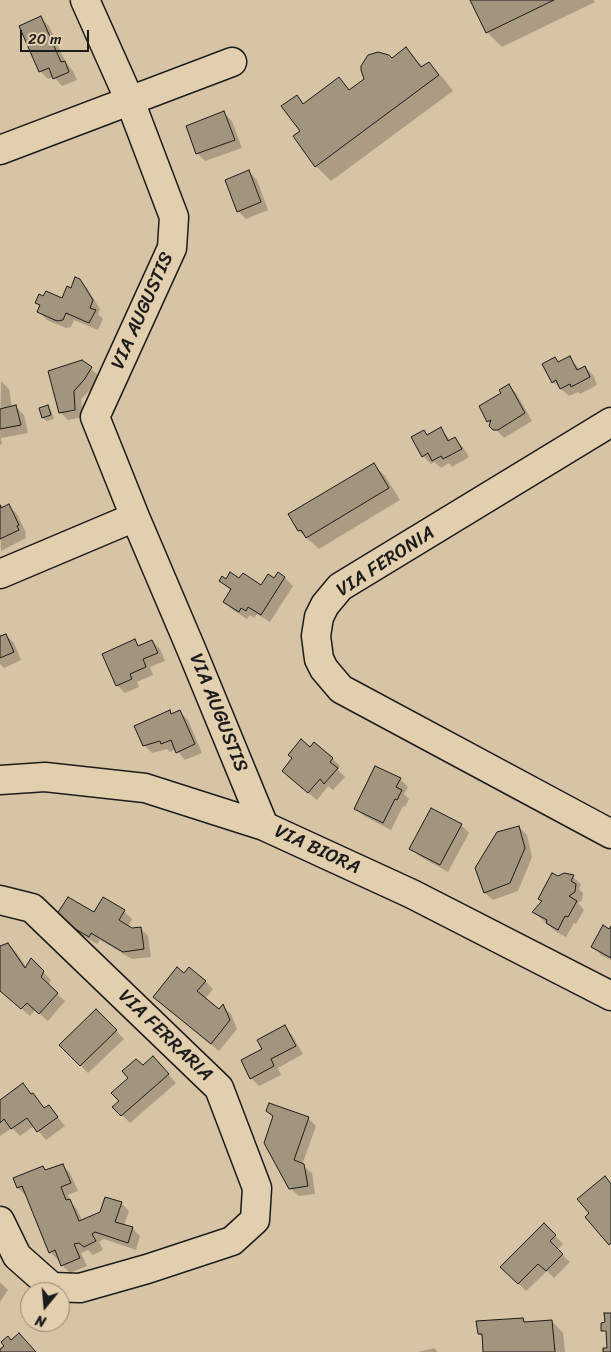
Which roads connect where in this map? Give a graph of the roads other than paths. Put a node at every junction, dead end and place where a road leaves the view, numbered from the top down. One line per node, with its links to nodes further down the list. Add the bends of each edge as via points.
1 (85, 0): 3 (street, VIA AUGUSTIS)
2 (232, 62): 3 (street)
3 (130, 101): 4 (street); 6 (street, VIA AUGUSTIS, via 174,217 172,248 95,417)
4 (0, 150)
5 (611, 422): 10 (street, VIA FERONIA, via 340,588 319,616 316,636 324,669 341,689)
6 (134, 517): 7 (street); 9 (street, VIA AUGUSTIS)
7 (0, 574)
8 (0, 780): 9 (street, VIA BIORA, via 45,777 145,788)
9 (264, 826): 12 (street, VIA BIORA, via 412,894)
10 (611, 834)
11 (0, 900): 13 (street, VIA FERRARIA, via 32,908 219,1088 257,1188 255,1220 232,1241 80,1288 52,1286 18,1256)
12 (611, 996)
13 (0, 1221)

